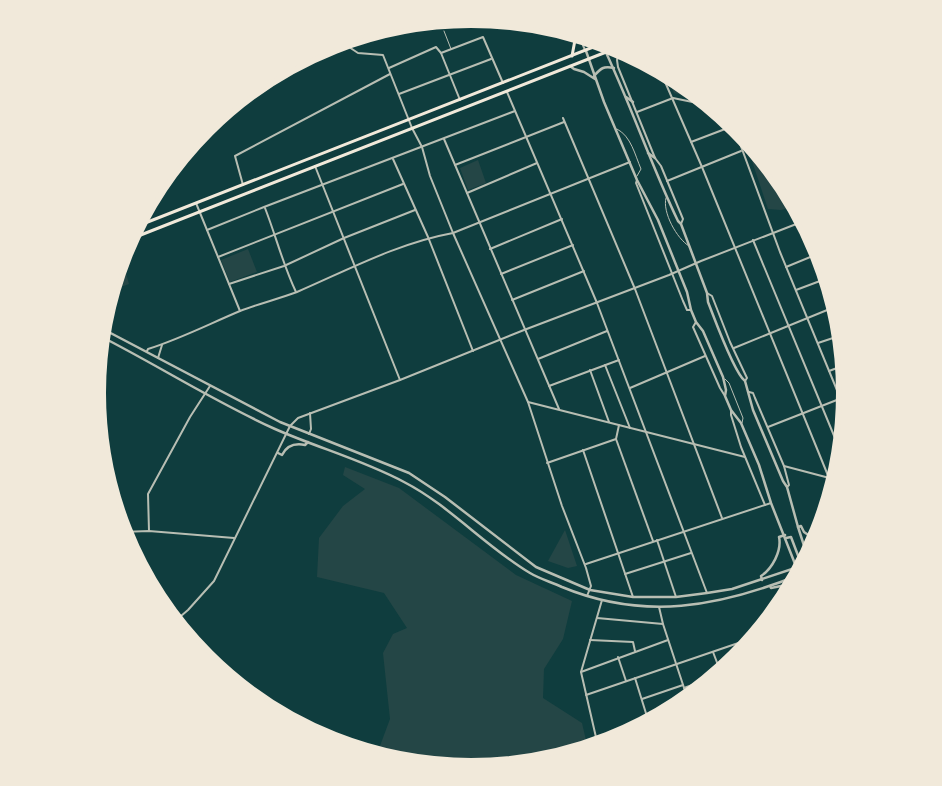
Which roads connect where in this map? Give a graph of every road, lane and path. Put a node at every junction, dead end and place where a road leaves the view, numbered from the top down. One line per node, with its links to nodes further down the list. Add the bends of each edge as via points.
1 (444, 31): 6 (street)
2 (575, 41): 10 (main road)
3 (583, 43): 7 (street)
4 (349, 47): 15 (street, via 358,53 383,56)
5 (594, 47): 7 (main road)
6 (451, 50): 8 (street); 12 (street, via 483,37)
7 (586, 51): 10 (main road); 13 (street)
8 (440, 53): 15 (street, via 436,47); 18 (street)
9 (606, 53): 13 (main road); 16 (street)
10 (572, 56): 21 (main road)
11 (618, 56): 22 (street, via 618,67)
12 (491, 59): 18 (street); 21 (street)
13 (589, 59): 14 (main road); 19 (street)
14 (570, 66): 19 (street); 23 (main road)
15 (388, 68): 17 (street)
16 (614, 68): 19 (street, via 604,67); 25 (street)
17 (391, 74): 24 (street); 58 (street, via 235,156)
18 (449, 75): 24 (street); 27 (street)
19 (595, 77): 36 (street)
20 (664, 80): 26 (street)
21 (503, 83): 27 (main road)
22 (626, 86): 25 (street); 28 (street)
23 (507, 92): 30 (street); 35 (main road)
24 (399, 94): 33 (street)
25 (625, 96): 28 (street); 45 (street)
26 (672, 98): 29 (street); 31 (street); 42 (street)
27 (460, 100): 33 (main road)
28 (633, 102): 31 (street)
29 (698, 103)
30 (515, 111): 38 (street); 39 (street)
31 (637, 112): 41 (street)
32 (563, 118): 34 (street)
33 (409, 120): 35 (street); 58 (main road)
34 (564, 122): 38 (street); 53 (street)
35 (412, 128): 43 (street); 51 (main road)
36 (616, 129): 48 (street); 54 (street, via 631,145 641,169)
37 (727, 129): 42 (street)
38 (526, 137): 49 (street); 50 (street)
39 (444, 139): 43 (street); 50 (street)
40 (739, 141): 44 (street)
41 (649, 142): 45 (street); 46 (street)
42 (691, 142): 52 (street)
43 (422, 147): 47 (street); 73 (street)
44 (742, 150): 52 (street); 74 (street)
45 (648, 152): 46 (street); 61 (street)
46 (655, 158): 55 (street)
47 (393, 159): 56 (street); 57 (street)
48 (630, 162): 53 (street); 54 (street)
49 (537, 163): 59 (street); 60 (street)
50 (455, 165): 59 (street)
51 (314, 166): 56 (street); 65 (main road)
52 (702, 167): 55 (street); 82 (street)
53 (588, 177): 60 (street); 96 (street)
54 (637, 178): 91 (street); 93 (street)
55 (667, 182): 71 (street, via 683,219)
56 (323, 184): 63 (street); 66 (street)
57 (403, 184): 64 (street); 66 (street)
58 (243, 185): 62 (main road)
59 (467, 193): 69 (street)
60 (550, 193): 67 (street); 69 (street)
61 (666, 197): 71 (street); 81 (street, via 666,209 676,233 683,243)
62 (196, 203): 65 (street); 68 (main road)
63 (264, 207): 72 (street); 75 (street)
64 (415, 210): 77 (street); 78 (street)
65 (199, 212): 72 (street); 76 (main road)
66 (334, 212): 75 (street); 78 (street)
67 (562, 219): 80 (street); 83 (street)
68 (145, 223)
69 (478, 223): 73 (street); 83 (street)
70 (798, 223): 74 (street)
71 (681, 224): 81 (street)
72 (207, 230): 84 (street)
73 (453, 233): 77 (street); 114 (street)
74 (773, 233): 79 (street); 89 (street)
75 (275, 234): 84 (street); 88 (street)
76 (138, 236)
77 (428, 237): 87 (street); 118 (street)
78 (344, 238): 87 (street); 88 (street)
79 (753, 240): 82 (street); 107 (street)
80 (573, 245): 90 (street); 92 (street)
81 (690, 246): 86 (street)
82 (734, 248): 86 (street); 111 (street)
83 (490, 249): 92 (street)
84 (218, 256): 95 (street)
85 (812, 256): 89 (street)
86 (696, 263): 91 (street); 99 (street)
87 (355, 265): 98 (street); 130 (street)
88 (284, 266): 95 (street); 98 (street)
89 (786, 267): 97 (street)
90 (584, 271): 100 (street); 101 (street)
91 (679, 271): 93 (street); 103 (street)
92 (501, 274): 100 (street)
93 (673, 274): 96 (street); 103 (street, via 687,310)
94 (821, 281): 97 (street)
95 (229, 284): 104 (street)
96 (635, 289): 101 (street); 128 (street)
97 (796, 290): 105 (street)
98 (296, 292): 104 (street)
99 (707, 293): 117 (street, via 712,296); 131 (street, via 733,365)
100 (512, 300): 108 (street)
101 (597, 303): 108 (street); 109 (street)
102 (829, 309): 105 (street)
103 (691, 310): 106 (street)
104 (240, 311): 115 (street)
105 (807, 318): 107 (street); 116 (street)
106 (696, 322): 120 (street, via 693,327); 129 (street)
107 (788, 325): 111 (street); 141 (street)
108 (524, 330): 114 (street); 122 (street)
109 (608, 330): 122 (street); 123 (street)
110 (108, 333): 119 (street)
111 (771, 334): 117 (street); 145 (street)
112 (835, 338): 116 (street)
113 (107, 340): 136 (street)
114 (500, 340): 118 (street); 140 (street)
115 (162, 344): 119 (street); 121 (street)
116 (818, 344): 127 (street)
117 (734, 348): 131 (street, via 747,378)
118 (473, 351): 130 (street)
119 (146, 352): 121 (street)
120 (705, 356): 128 (street); 137 (street)
121 (158, 358): 132 (street)
122 (538, 359): 133 (street)
123 (619, 360): 124 (street); 134 (street)
124 (605, 365): 126 (street); 151 (street)
125 (838, 368): 127 (street)
126 (590, 370): 133 (street); 146 (street)
127 (829, 372): 138 (street)
128 (667, 374): 134 (street); 158 (street)
129 (722, 377): 137 (street); 147 (street, via 729,384 740,410)
130 (400, 380): 144 (street)
131 (745, 381): 135 (street)
132 (210, 386): 136 (street); 149 (street)
133 (549, 386): 142 (street)
134 (630, 388): 152 (street)
135 (749, 392): 150 (street, via 753,393); 165 (street, via 753,410)
136 (206, 393): 153 (street); 170 (street, via 148,494)
137 (725, 396): 143 (street)
138 (839, 396)
139 (839, 399): 141 (street)
140 (528, 402): 142 (street); 162 (street)
141 (822, 406): 145 (street); 156 (street)
142 (559, 409): 146 (street)
143 (731, 410): 147 (street); 161 (street)
144 (310, 413): 149 (street); 154 (street)
145 (802, 414): 150 (street); 164 (street)
146 (609, 422): 148 (street)
147 (741, 423): 166 (street)
148 (619, 425): 151 (street); 155 (street)
149 (290, 426): 153 (street); 154 (street)
150 (768, 427): 163 (street)
151 (630, 428): 152 (street)
152 (646, 432): 158 (street); 171 (street)
153 (286, 433): 157 (street); 160 (street)
154 (309, 434): 191 (street, via 409,473 536,567)
155 (616, 439): 159 (street); 177 (street)
156 (836, 440)
157 (308, 442): 160 (street, via 286,448 282,455); 193 (street, via 375,467 418,489 530,574)
158 (694, 444): 161 (street); 168 (street)
159 (583, 450): 162 (street); 179 (street)
160 (278, 453): 175 (street)
161 (745, 457): 167 (street)
162 (547, 463): 183 (street)
163 (784, 466): 164 (street); 165 (street)
164 (829, 478)
165 (788, 487): 169 (street)
166 (771, 503): 167 (street); 174 (street)
167 (765, 505): 168 (street)
168 (722, 518): 171 (street)
169 (798, 527): 173 (street, via 801,526); 178 (street)
170 (149, 531): 172 (street); 175 (street)
171 (684, 531): 176 (street); 180 (street)
172 (130, 532)
173 (810, 536)
174 (785, 537): 181 (street, via 791,537); 184 (street); 188 (street, via 779,537 775,558 767,572 760,576)
175 (234, 538): 198 (street, via 214,581)
176 (657, 540): 177 (street); 182 (street)
177 (653, 541): 179 (street)
178 (805, 548)
179 (618, 553): 183 (street); 186 (street)
180 (691, 553): 182 (street); 192 (street)
181 (800, 558)
182 (664, 562): 186 (street); 195 (street)
183 (585, 564): 191 (street)
184 (796, 565)
185 (795, 568): 188 (street)
186 (625, 574): 194 (street)
187 (789, 578): 189 (street)
188 (762, 580): 192 (street)
189 (770, 586): 190 (street); 197 (street, via 703,604)
190 (784, 587)
191 (590, 590): 193 (street); 194 (street)
192 (707, 593): 195 (street)
193 (587, 597): 196 (street)
194 (633, 597): 195 (street)
195 (676, 597)
196 (602, 600): 197 (street, via 620,605); 199 (street)
197 (659, 607): 200 (street)
198 (179, 617)
199 (597, 618): 200 (street); 201 (street)
200 (663, 624): 202 (street)
201 (590, 640): 204 (street, via 633,642); 209 (street)
202 (668, 640): 204 (street); 207 (street)
203 (743, 641): 205 (street)
204 (635, 651): 206 (street)
205 (713, 652): 207 (street); 208 (street)
206 (617, 657): 209 (street); 211 (street)
207 (676, 664): 210 (street); 213 (street)
208 (718, 666)
209 (581, 672): 215 (street)
210 (635, 678): 211 (street); 216 (street)
211 (626, 681): 215 (street)
212 (700, 681): 213 (street)
213 (684, 686): 214 (street); 216 (street)
214 (686, 692)
215 (586, 695): 218 (street)
216 (642, 699): 217 (street)
217 (647, 716)
218 (596, 738)

